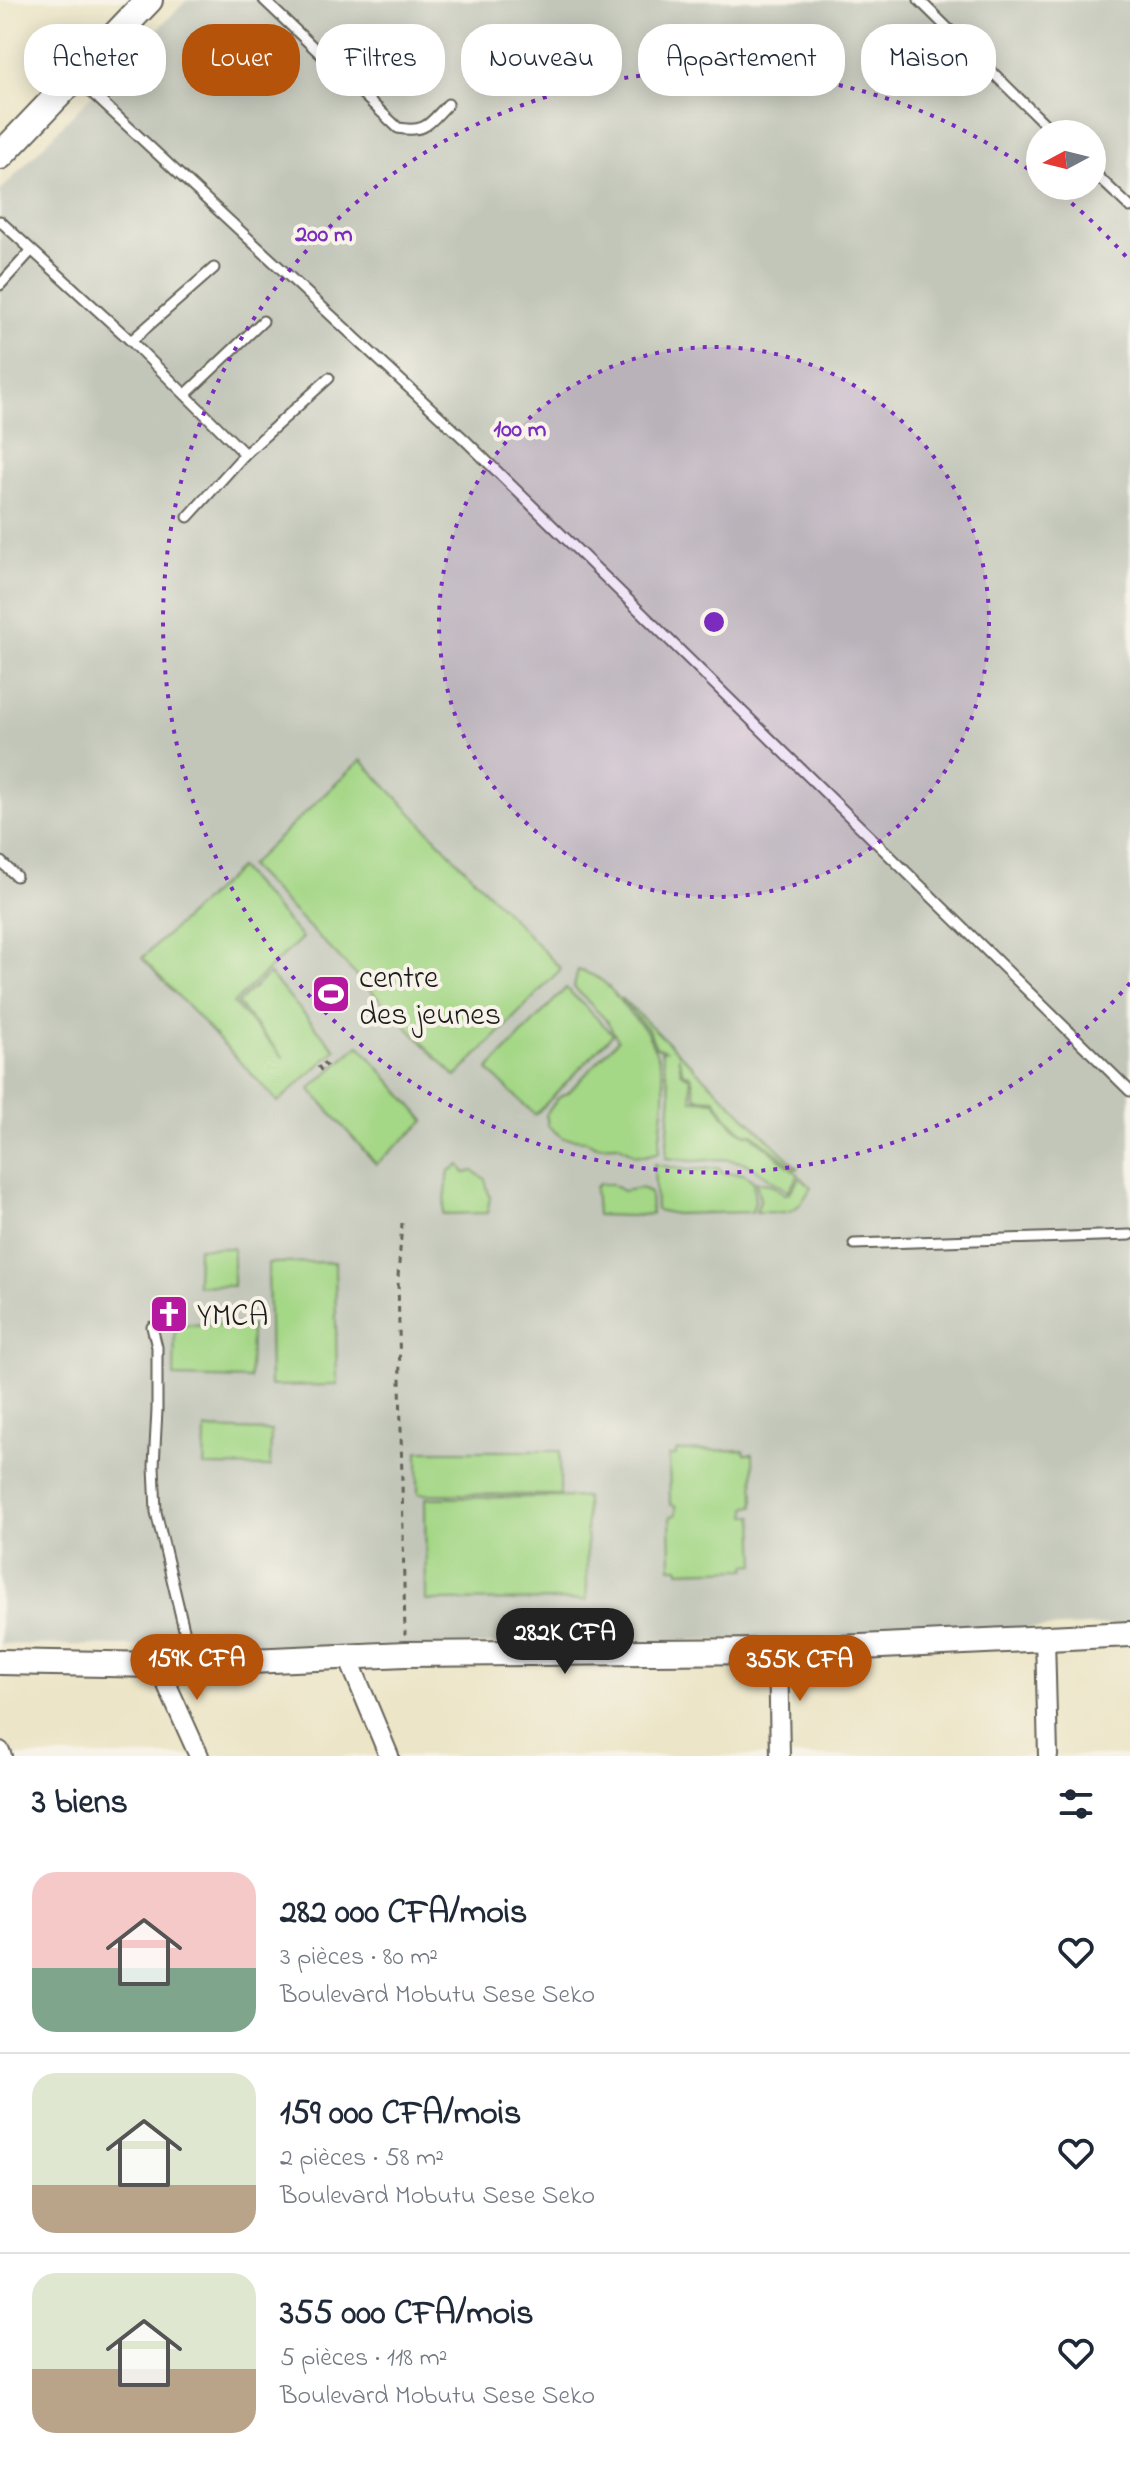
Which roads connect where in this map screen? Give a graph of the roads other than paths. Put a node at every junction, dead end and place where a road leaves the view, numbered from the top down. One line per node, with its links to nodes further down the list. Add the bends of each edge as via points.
1 (149, 0): 4 (main road)
2 (264, 0): 7 (lane, via 398,128 416,131)
3 (919, 0): 8 (lane)
4 (127, 24)
5 (58, 96): 9 (main road)
6 (95, 96): 24 (lane, via 464,439)
7 (448, 104)
8 (1041, 120)
9 (0, 156)
10 (1106, 184): 11 (lane)
11 (1130, 207)
12 (0, 221): 13 (lane)
13 (31, 251): 15 (lane); 17 (lane)
14 (214, 268): 17 (lane)
15 (0, 285)
16 (263, 321): 19 (lane)
17 (131, 341): 19 (lane)
18 (329, 378): 20 (lane)
19 (186, 394): 20 (lane)
20 (245, 454): 21 (lane)
21 (188, 517)
22 (0, 861): 23 (lane)
23 (16, 876)
24 (1130, 1091)
25 (1130, 1235): 26 (lane)
26 (854, 1244)
27 (152, 1327): 33 (lane, via 157,1347 156,1512)
28 (1130, 1634): 29 (street)
29 (1045, 1637): 30 (street); 38 (street)
30 (778, 1651): 31 (street); 37 (street)
31 (347, 1655): 33 (street); 36 (street)
32 (0, 1662): 34 (street)
33 (192, 1663): 34 (street)
34 (158, 1665): 35 (street)
35 (199, 1756)
36 (389, 1756)
37 (780, 1756)
38 (1048, 1756)

